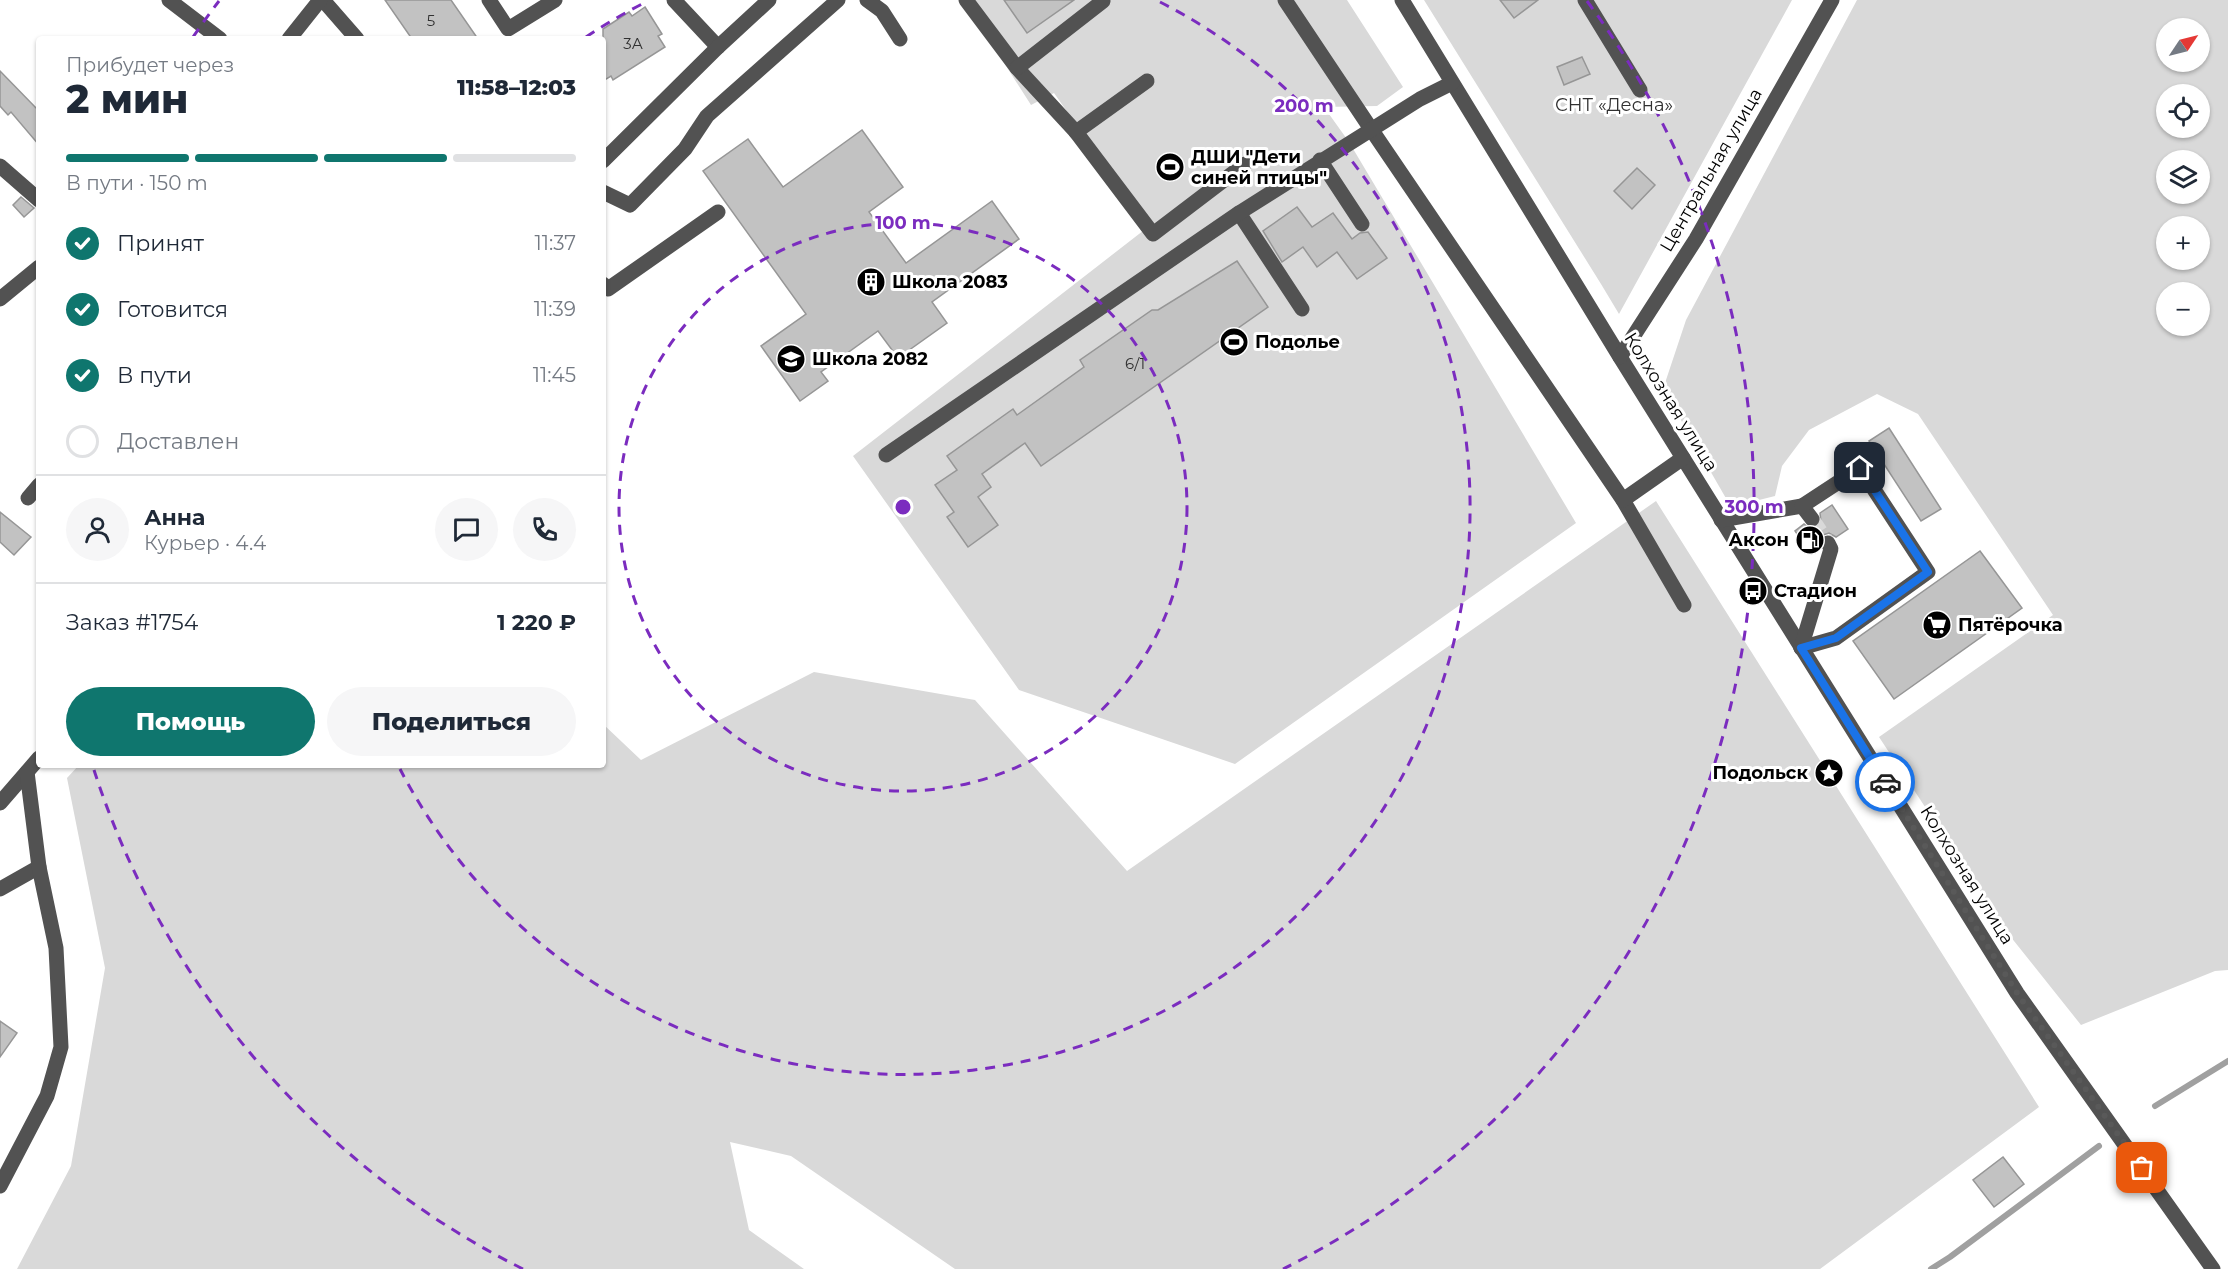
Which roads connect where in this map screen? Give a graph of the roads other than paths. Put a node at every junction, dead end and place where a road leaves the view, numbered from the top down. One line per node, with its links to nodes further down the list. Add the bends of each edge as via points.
1 (169, 0): 15 (street)
2 (321, 0): 16 (street); 17 (street)
3 (489, 0): 4 (street, via 508,29)
4 (555, 0)
5 (674, 0): 19 (street)
6 (769, 0): 19 (street)
7 (838, 0): 30 (street, via 707,116 685,148 630,205)
8 (867, 0): 18 (street, via 882,11)
9 (966, 0): 20 (street)
10 (1102, 0): 20 (street)
11 (1285, 0): 24 (street)
12 (1402, 0): 22 (street, Колхозная улица)
13 (1585, 0): 23 (street)
14 (1832, 0): 39 (street, Центральная улица, via 1696,239)
15 (216, 36)
16 (291, 36)
17 (354, 36)
18 (900, 39)
19 (718, 47): 26 (street)
20 (1017, 68): 25 (street)
21 (1147, 81): 25 (street)
22 (1452, 83): 24 (street); 39 (street, Колхозная улица)
23 (1640, 90)
24 (1371, 129): 27 (street); 44 (street)
25 (1076, 132): 28 (street, via 1153,234)
26 (606, 157)
27 (1320, 160): 33 (street); 34 (street)
28 (1245, 164)
29 (0, 166): 31 (street)
30 (606, 193)
31 (36, 197)
32 (718, 212): 36 (street)
33 (1239, 213): 38 (street); 40 (street)
34 (1362, 224)
35 (36, 269): 37 (street)
36 (606, 287)
37 (0, 299)
38 (1302, 309)
39 (1620, 357): 41 (street, Колхозная улица)
40 (886, 455)
41 (1683, 458): 44 (street); 47 (street, Колхозная улица)
42 (36, 489): 43 (street)
43 (28, 498)
44 (1623, 500): 49 (street)
45 (1802, 506): 46 (street); 47 (street); 50 (street, via 1860,468 1928,572 1836,638)
46 (1812, 519)
47 (1721, 520): 50 (street, Колхозная улица)
48 (1828, 543): 50 (street, via 1831,549)
49 (1684, 605)
50 (1801, 648): 57 (street, Колхозная улица, via 2017,993)
51 (36, 762): 52 (street)
52 (27, 772): 53 (street); 54 (street)
53 (0, 803)
54 (39, 867): 55 (street); 56 (street, via 56,948 61,1047 47,1096)
55 (0, 889)
56 (0, 1186)
57 (2213, 1269)

